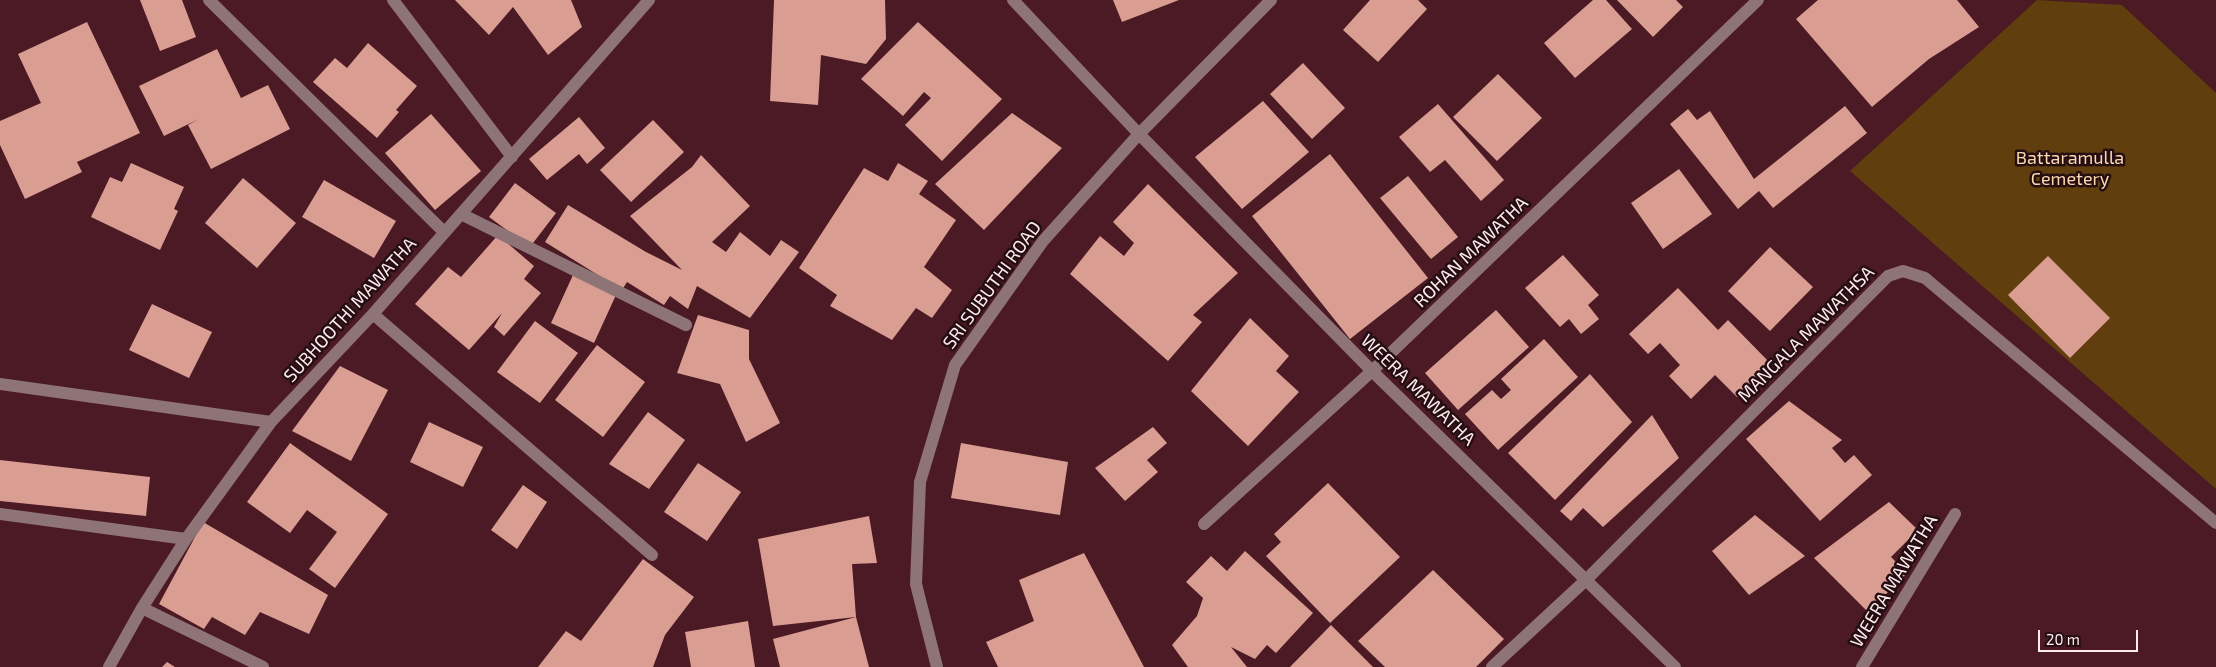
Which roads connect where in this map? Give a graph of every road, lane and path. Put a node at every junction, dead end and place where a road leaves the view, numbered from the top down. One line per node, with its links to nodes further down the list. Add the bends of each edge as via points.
1 (209, 0): 10 (street)
2 (393, 0): 8 (street)
3 (649, 0): 8 (street, SUBHOOTHI MAWATHA)
4 (1012, 0): 7 (street)
5 (1270, 0): 7 (street, SRI SUBUTHI ROAD)
6 (1758, 0): 13 (street, ROHAN MAWATHA)
7 (1139, 134): 13 (street, WEERA MAWATHA); 26 (street, SRI SUBUTHI ROAD, via 1043,241 955,365 920,482 916,584)
8 (512, 157): 9 (street, SUBHOOTHI MAWATHA)
9 (461, 214): 10 (street, SUBHOOTHI MAWATHA); 12 (street)
10 (444, 232): 11 (street, SUBHOOTHI MAWATHA)
11 (373, 314): 15 (street, SUBHOOTHI MAWATHA); 21 (street)
12 (686, 325)
13 (1372, 371): 19 (street, ROHAN MAWATHA); 22 (street, WEERA MAWATHA)
14 (0, 384): 15 (street)
15 (271, 422): 20 (street, SUBHOOTHI MAWATHA)
16 (0, 514): 20 (street)
17 (1955, 514): 29 (street, WEERA MAWATHA)
18 (2216, 523): 22 (street, MANGALA MAWATHSA, via 1925,278 1903,271 1888,276)
19 (1204, 524)
20 (186, 539): 23 (street, SUBHOOTHI MAWATHA)
21 (652, 555)
22 (1587, 579): 27 (street, MANGALA MAWATHSA); 28 (street, WEERA MAWATHA)
23 (142, 608): 24 (street, SUBHOOTHI MAWATHA); 25 (street)
24 (109, 667)
25 (263, 667)
26 (937, 667)
27 (1492, 667)
28 (1675, 667)
29 (1862, 667)

